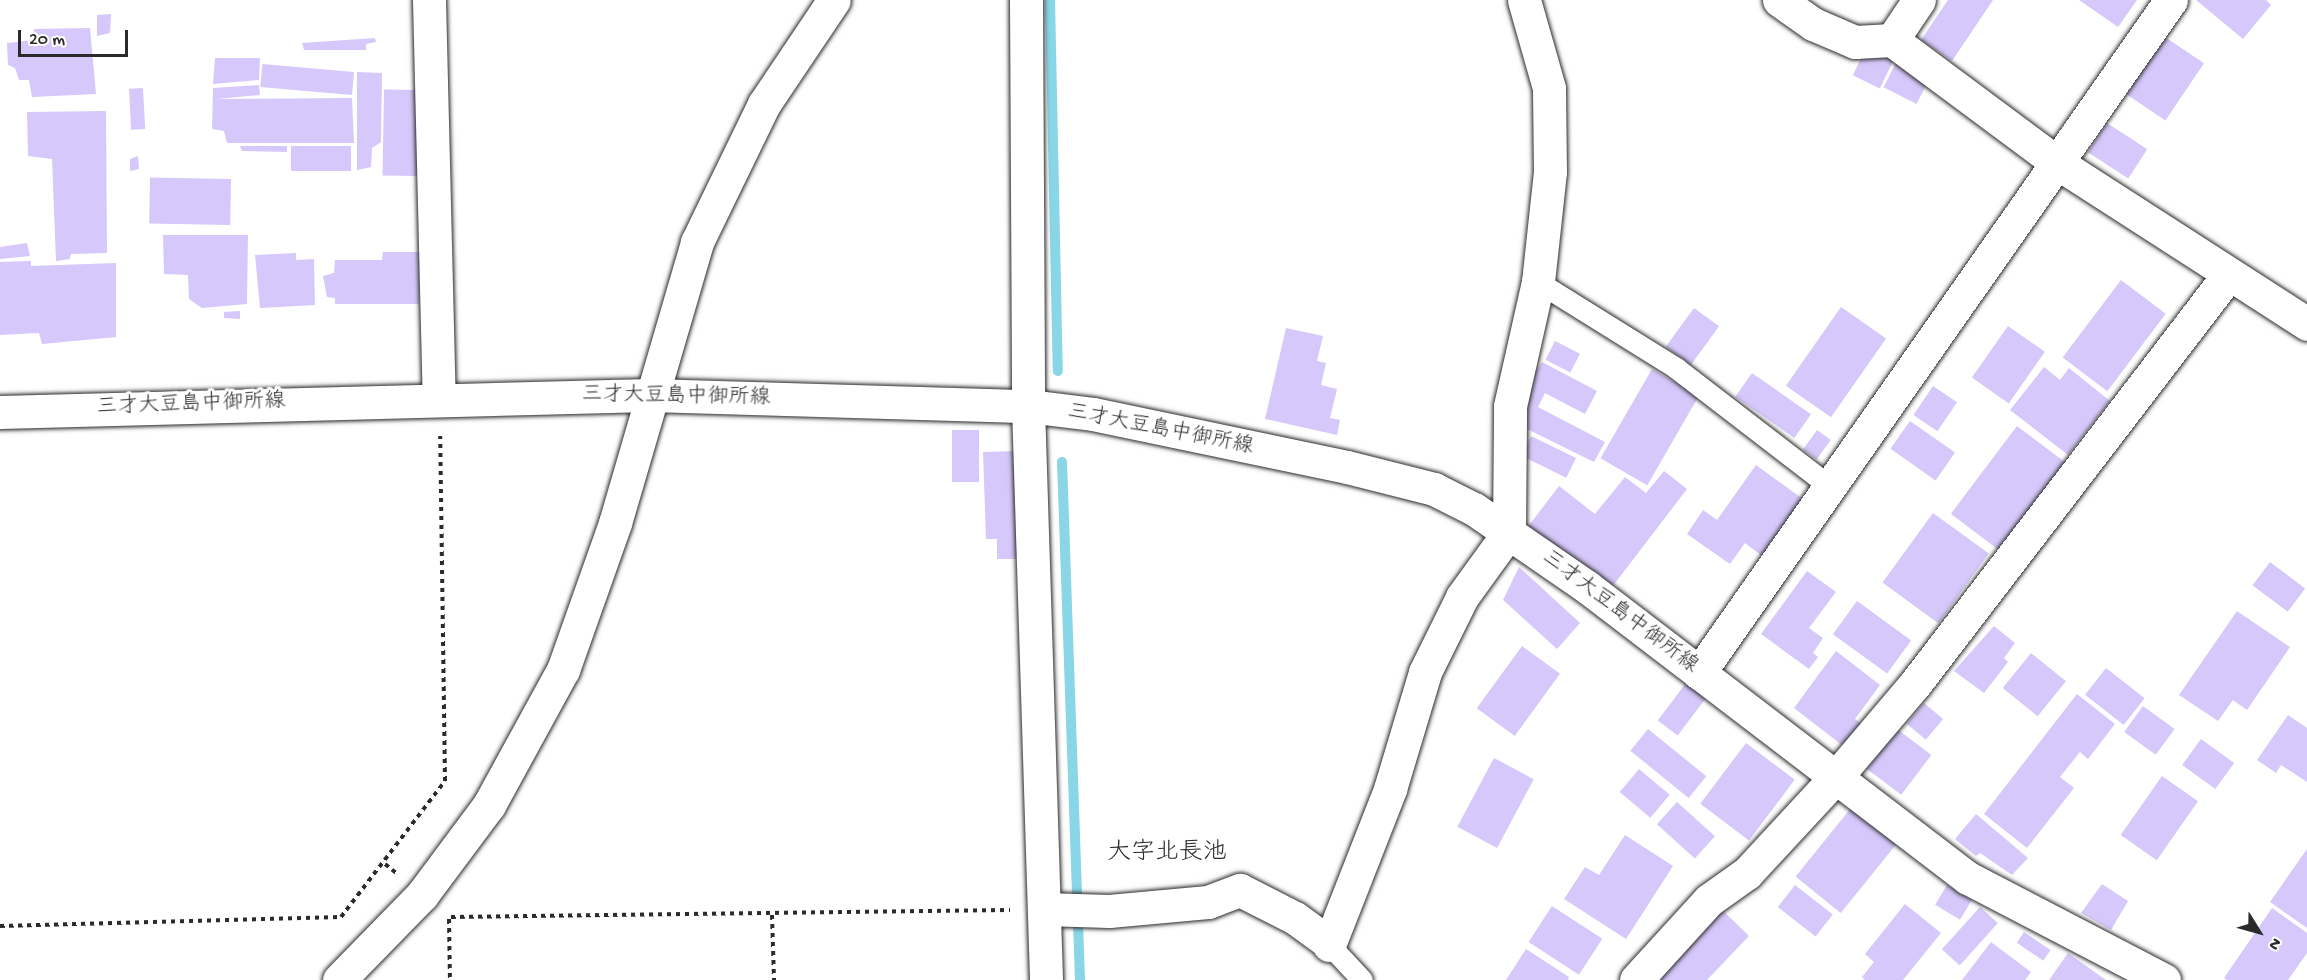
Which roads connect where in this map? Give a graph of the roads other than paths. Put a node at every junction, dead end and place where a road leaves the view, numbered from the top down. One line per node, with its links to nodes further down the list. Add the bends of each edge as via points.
1 (429, 0): 14 (street)
2 (834, 0): 13 (street, via 764,104 697,243)
3 (1026, 0): 15 (street)
4 (1524, 0): 11 (street, via 1549,88 1550,172)
5 (1779, 0): 8 (street, via 1813,24 1855,42)
6 (1919, 0): 8 (street)
7 (2171, 0): 9 (street)
8 (1892, 40): 9 (street)
9 (2056, 162): 10 (street); 17 (street)
10 (2229, 274): 12 (street); 20 (street, via 1915,684)
11 (1538, 282): 17 (lane, via 1676,368); 18 (street, via 1510,406)
12 (2307, 324)
13 (650, 395): 14 (street, 三才大豆島中御所線); 15 (street, 三才大豆島中御所線); 24 (street, via 615,523 563,670 489,805 422,895)
14 (439, 399): 16 (street, 三才大豆島中御所線)
15 (1036, 407): 18 (street, 三才大豆島中御所線, via 1093,414 1434,489); 21 (street)
16 (0, 411)
17 (1829, 486): 19 (street)
18 (1509, 532): 19 (street, 三才大豆島中御所線); 22 (street, via 1462,597 1425,672 1390,789)
19 (1699, 673): 20 (street, 三才大豆島中御所線)
20 (1836, 777): 23 (street, 三才大豆島中御所線, via 1968,878); 27 (street, via 1747,873 1709,900)
21 (1044, 909): 22 (street, via 1109,911 1208,902 1240,890 1295,918); 25 (street)
22 (1326, 942): 26 (lane)
23 (2154, 978)
24 (339, 980)
25 (1046, 980)
26 (1362, 980)
27 (1636, 980)

